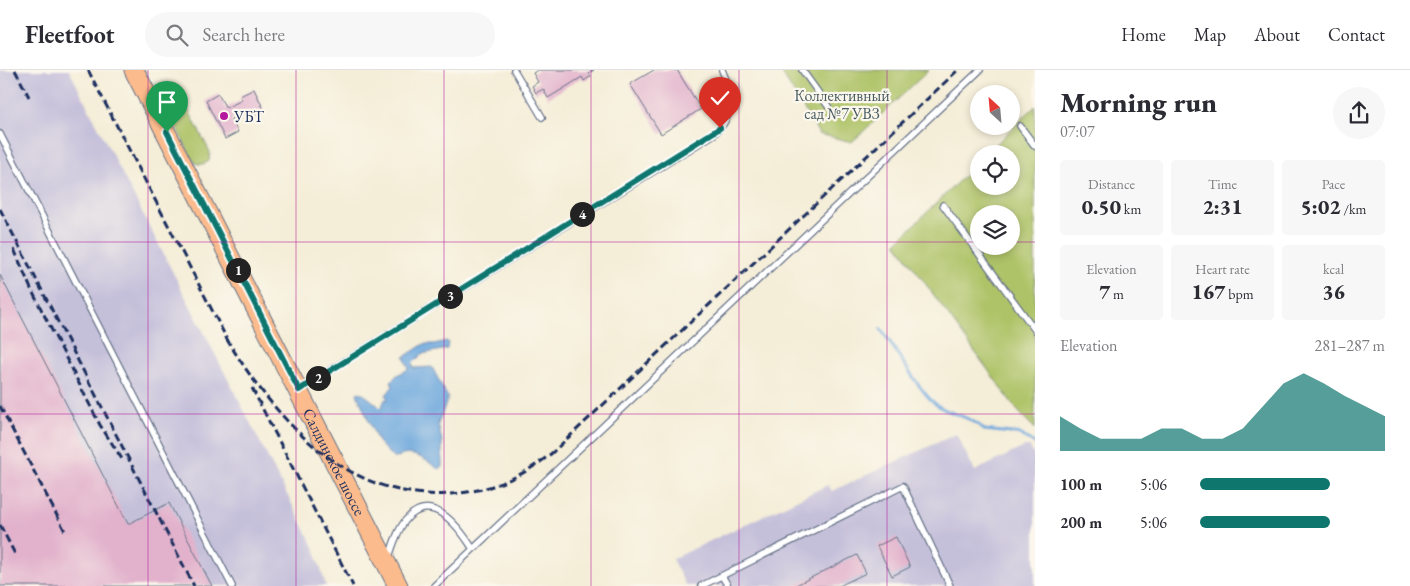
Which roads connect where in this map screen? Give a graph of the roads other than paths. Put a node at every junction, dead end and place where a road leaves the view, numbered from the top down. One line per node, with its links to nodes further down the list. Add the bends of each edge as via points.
1 (134, 70): 13 (main road, Салдинское шоссе)
2 (514, 70): 7 (lane)
3 (722, 70): 13 (lane, via 730,89 731,105 725,123 714,134)
4 (802, 70): 6 (lane)
5 (980, 70): 14 (lane)
6 (828, 106)
7 (542, 117)
8 (1020, 126): 10 (lane)
9 (0, 134): 17 (lane)
10 (1035, 146)
11 (943, 205): 12 (lane)
12 (1035, 330)
13 (299, 390): 15 (main road, Салдинское шоссе)
14 (473, 549): 15 (lane, via 447,515 425,510 410,515 401,526); 19 (lane)
15 (386, 563): 18 (main road, Салдинское шоссе)
16 (722, 576): 20 (lane); 21 (lane); 22 (lane, via 903,486)
17 (232, 586)
18 (398, 586)
19 (434, 586)
20 (701, 586)
21 (728, 586)
22 (950, 586)

